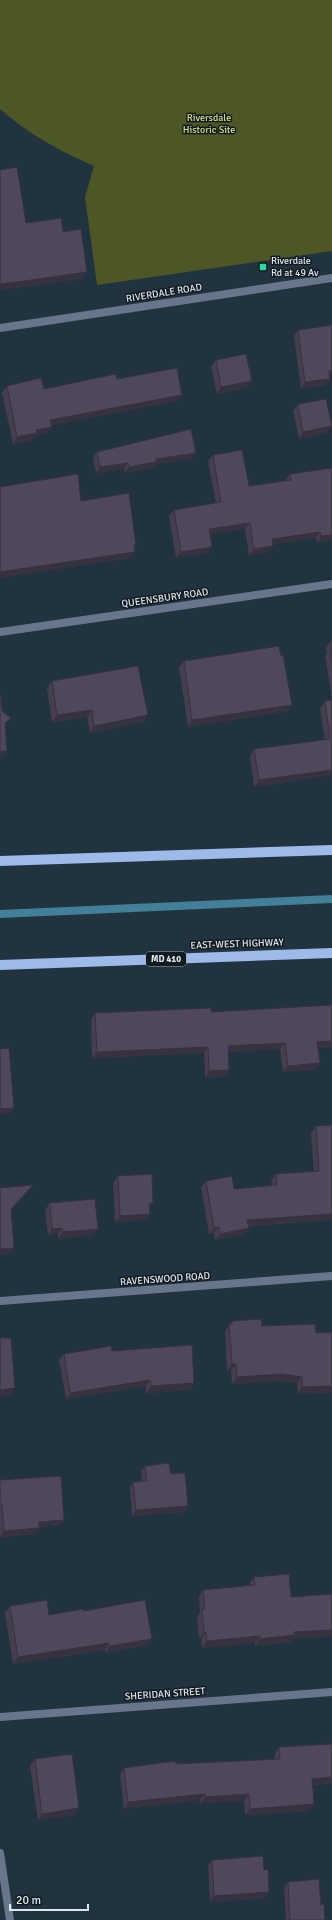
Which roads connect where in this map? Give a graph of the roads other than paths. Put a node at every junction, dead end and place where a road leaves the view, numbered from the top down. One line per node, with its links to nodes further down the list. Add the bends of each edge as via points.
1 (332, 278): 2 (street, RIVERDALE ROAD)
2 (0, 328)
3 (332, 584): 4 (street, QUEENSBURY ROAD)
4 (0, 632)
5 (332, 850): 6 (main road)
6 (0, 861)
7 (332, 953): 8 (main road, EAST-WEST HIGHWAY / MD 410)
8 (0, 965)
9 (332, 1276): 10 (street, RAVENSWOOD ROAD)
10 (0, 1301)
11 (332, 1692): 12 (street, SHERIDAN STREET)
12 (0, 1717)
13 (0, 1853): 14 (street)
14 (10, 1920)

